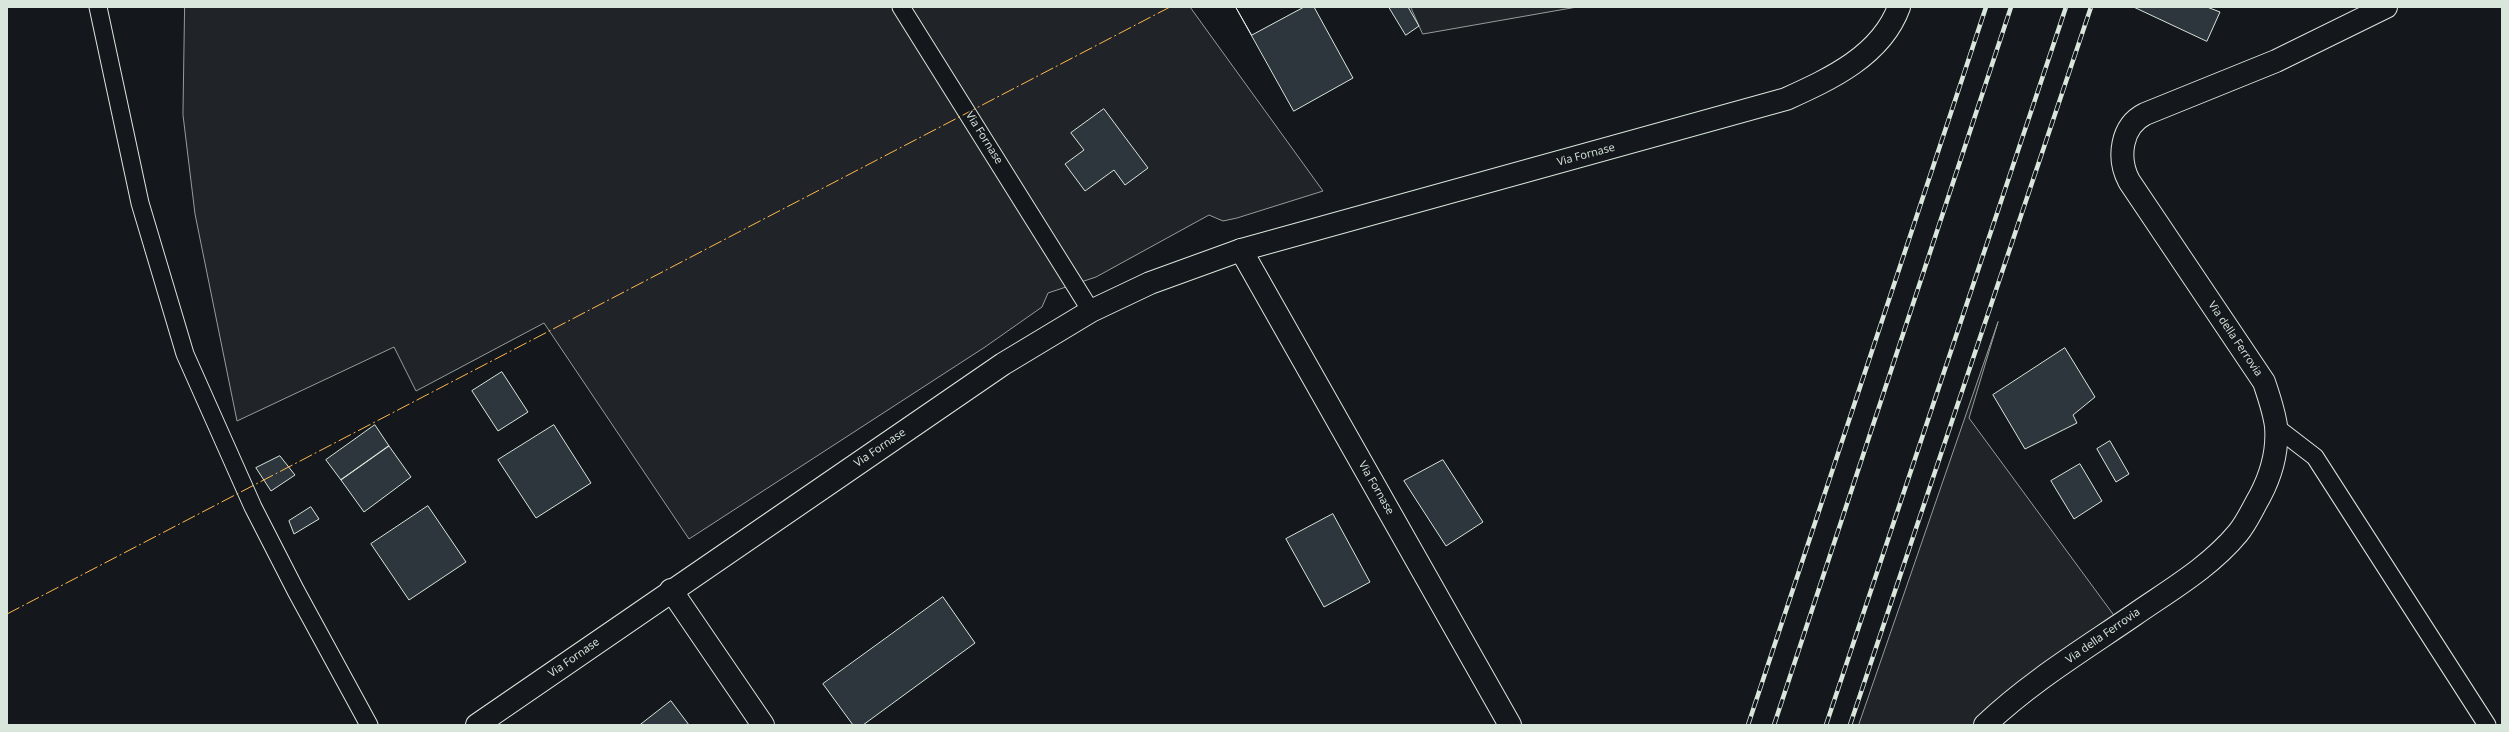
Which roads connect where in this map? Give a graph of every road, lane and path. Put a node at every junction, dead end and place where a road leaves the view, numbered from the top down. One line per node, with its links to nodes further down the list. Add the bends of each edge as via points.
1 (98, 7): 9 (lane, via 140,203 185,354 253,507)
2 (901, 7): 6 (lane, Via Fornase)
3 (1899, 7): 5 (street, Via Fornase, via 1878,41 1854,64 1786,99)
4 (2386, 7): 7 (street, Via della Ferrovia, via 2276,61 2145,114 2131,124 2125,137 2122,161 2129,181 2264,382)
5 (1241, 250): 6 (street, Via Fornase, via 1150,283); 12 (street, Via Fornase)
6 (1091, 311): 8 (street, Via Fornase, via 1003,364)
7 (2276, 427): 13 (street, Via della Ferrovia, via 2274,457 2266,483 2239,532 2214,557 2187,578 2014,697); 14 (lane, via 2315,457)
8 (671, 590): 10 (street, Via Fornase); 11 (street)
9 (369, 725)
10 (477, 725)
11 (763, 725)
12 (1510, 725)
13 (1985, 725)
14 (2487, 725)

